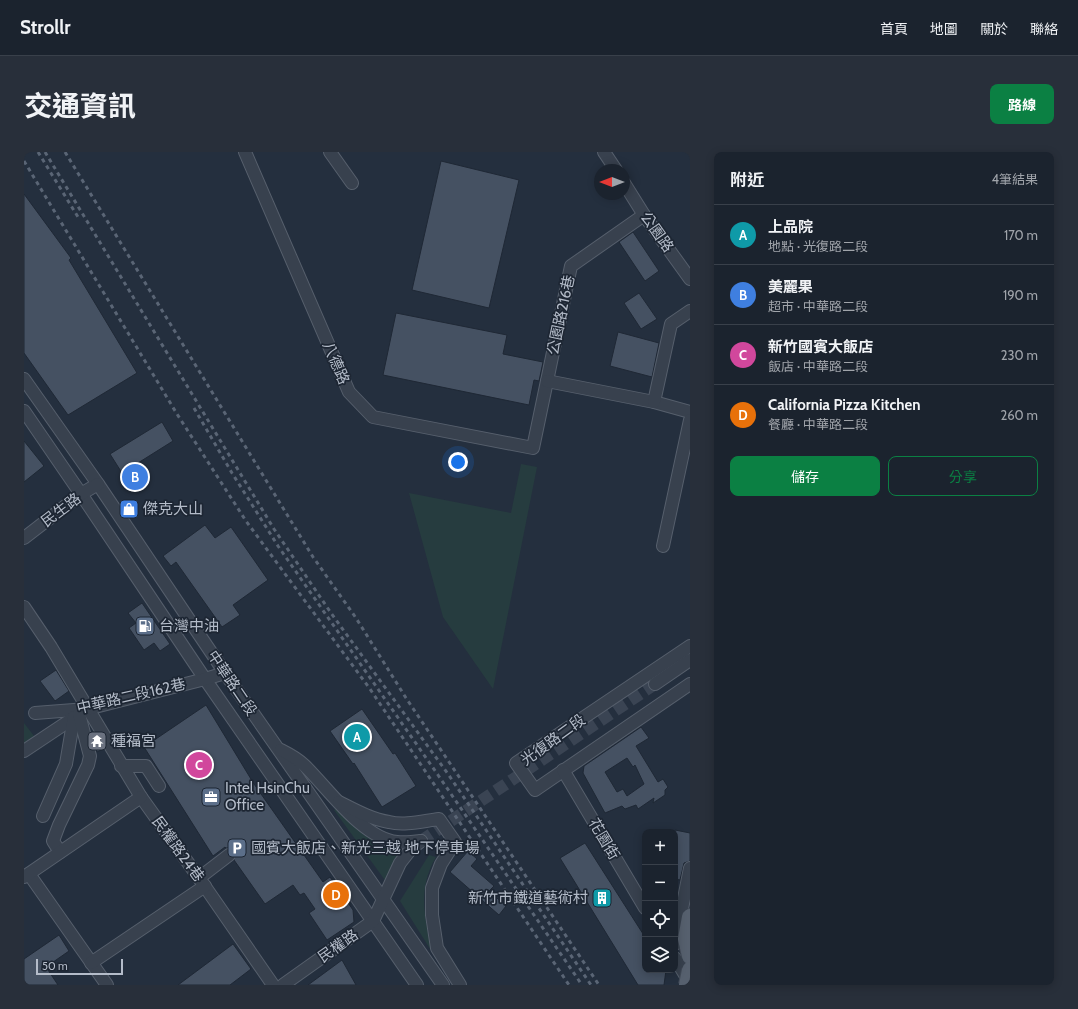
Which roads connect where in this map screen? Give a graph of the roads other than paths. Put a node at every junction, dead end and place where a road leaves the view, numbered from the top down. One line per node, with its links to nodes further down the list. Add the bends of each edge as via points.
1 (245, 152): 16 (street, 八德路, via 349,392 373,417)
2 (330, 152): 5 (street)
3 (604, 152): 4 (street)
4 (612, 164)
5 (352, 183)
6 (630, 193): 7 (street, 公園路)
7 (644, 215): 8 (street, 公園路); 11 (street, 公園路216巷, via 571,266)
8 (690, 279)
9 (690, 311): 12 (street, via 671,324)
10 (24, 379): 17 (street, 中華路二段)
11 (547, 381): 12 (street); 16 (street, 公園路216巷)
12 (654, 402): 14 (street)
13 (24, 412): 18 (street, 中華路二段)
14 (690, 412)
15 (690, 420): 20 (street)
16 (533, 448)
17 (98, 484): 18 (street, 民生路); 24 (street, 中華路二段)
18 (81, 494): 19 (street, 民生路); 25 (street, 中華路二段)
19 (25, 535)
20 (663, 546)
21 (25, 612): 28 (street, 民權路24巷, via 51,647)
22 (690, 646): 33 (street, 光復路二段, via 516,764 535,790)
23 (690, 660): 26 (street)
24 (225, 673): 25 (street, 中華路二段162巷); 30 (street, 中華路二段)
25 (205, 679): 28 (street, 中華路二段162巷); 46 (street, 中華路二段)
26 (655, 684)
27 (690, 684): 33 (street, 光復路二段)
28 (80, 713): 29 (street); 29 (street, 中華路二段162巷, via 39,713); 32 (street, 民權路24巷); 37 (street, via 66,764); 38 (street, via 90,756 53,841)
29 (56, 730): 31 (street)
30 (276, 746): 36 (street, via 303,764); 43 (street, 中華路二段)
31 (24, 751)
32 (121, 766): 34 (street, via 146,766); 35 (street, 民權路24巷)
33 (563, 770): 44 (street, 花園街)
34 (158, 786)
35 (141, 797): 38 (street); 42 (street, 民權路24巷)
36 (339, 802): 43 (street, via 375,834 396,842 421,841 400,863); 58 (street, via 389,823 439,819 455,842 441,864 432,888 432,914 437,948)
37 (43, 816)
38 (60, 852): 41 (street)
39 (229, 854): 42 (street)
40 (690, 868): 47 (street)
41 (26, 875): 49 (street)
42 (202, 882): 49 (street); 54 (street, 民權路24巷)
43 (384, 900): 46 (street, 民權路); 57 (street, 中華路二段)
44 (642, 903)
45 (690, 917): 48 (main road, via 686,939)
46 (373, 921): 55 (street, 民權路); 56 (street, 中華路二段)
47 (676, 937)
48 (690, 956)
49 (91, 962): 53 (street)
50 (678, 963): 52 (street)
51 (690, 970): 59 (main road, bridge)
52 (690, 983)
53 (107, 985)
54 (273, 985)
55 (283, 985)
56 (417, 985)
57 (443, 985)
58 (460, 985)
59 (687, 985)

